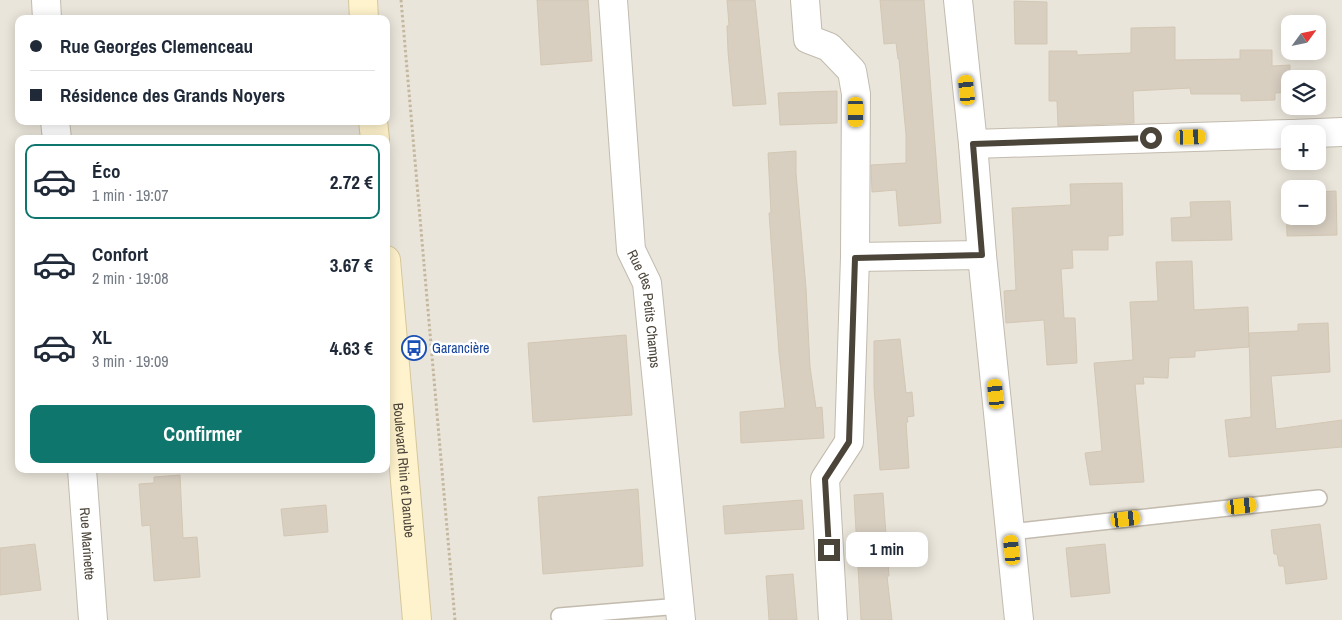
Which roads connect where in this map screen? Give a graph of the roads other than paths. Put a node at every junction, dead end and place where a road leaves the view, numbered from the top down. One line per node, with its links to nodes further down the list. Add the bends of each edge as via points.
1 (46, 0): 6 (street)
2 (363, 0): 7 (main road)
3 (613, 0): 18 (street, Rue des Petits Champs, via 631,250 647,283)
4 (805, 0): 13 (street, via 808,39 829,47 852,71 856,94)
5 (958, 0): 11 (street)
6 (47, 15)
7 (364, 15)
8 (1342, 132): 9 (street)
9 (1326, 133)
10 (1281, 134): 11 (street)
11 (973, 144): 12 (street)
12 (982, 255): 13 (street); 17 (street)
13 (855, 258): 22 (street, via 849,442 825,479)
14 (390, 306): 21 (main road, Boulevard Rhin et Danube)
15 (82, 473): 20 (street, Rue Marinette)
16 (1319, 498): 17 (lane)
17 (1010, 532): 23 (street)
18 (681, 613): 19 (lane)
19 (559, 616)
20 (93, 620)
21 (417, 620)
22 (834, 620)
23 (1019, 620)

